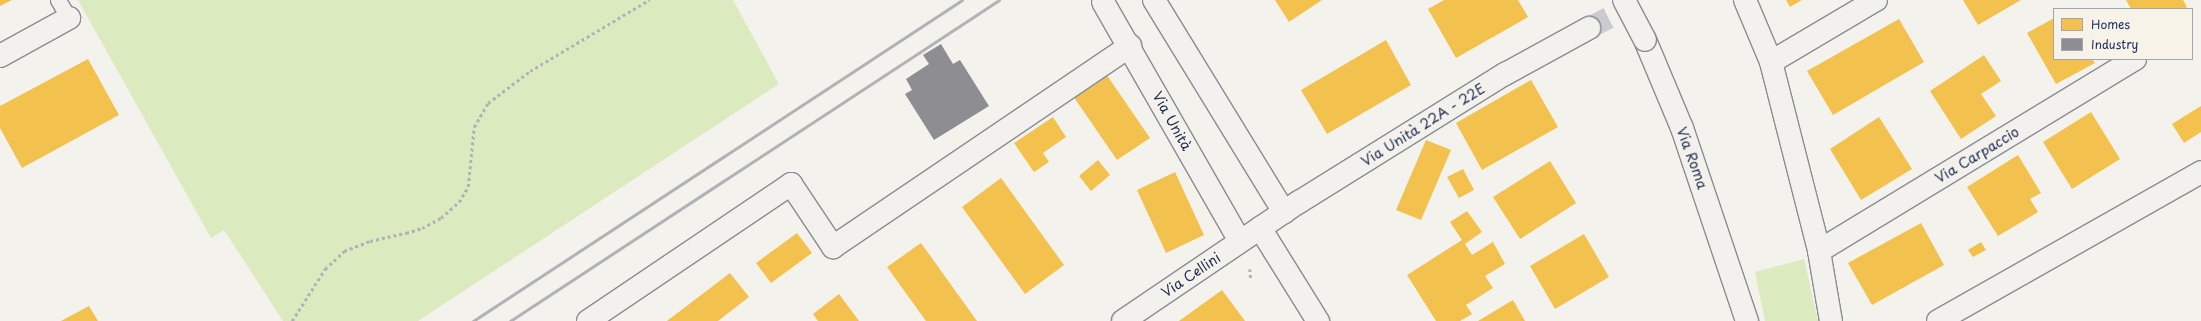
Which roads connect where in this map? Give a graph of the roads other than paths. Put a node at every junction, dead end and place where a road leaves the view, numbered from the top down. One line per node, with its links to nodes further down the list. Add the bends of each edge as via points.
1 (1154, 0): 13 (street)
2 (1624, 0): 20 (street, Via Roma, bridge, via 1645,40 1682,128)
3 (1744, 0): 11 (street)
4 (1876, 0): 11 (street)
5 (1103, 2): 8 (street, Via Unità)
6 (64, 9): 9 (street)
7 (1589, 28): 13 (street, Via Unità 22A - 22E, via 1506,74)
8 (1130, 46): 15 (street, Via Unità); 17 (street, via 833,247 791,184)
9 (0, 56)
10 (2133, 60): 16 (street, Via Carpaccio)
11 (1771, 62): 16 (street)
12 (2201, 172): 22 (street)
13 (1284, 212): 14 (street, Via Unità 22A - 22E)
14 (1260, 228): 15 (street, Via Cellini); 19 (street)
15 (1240, 241): 18 (street, Via Cellini)
16 (1819, 251): 21 (street)
17 (588, 321)
18 (1123, 321)
19 (1318, 321)
20 (1747, 321)
21 (1831, 321)
22 (1938, 321)

